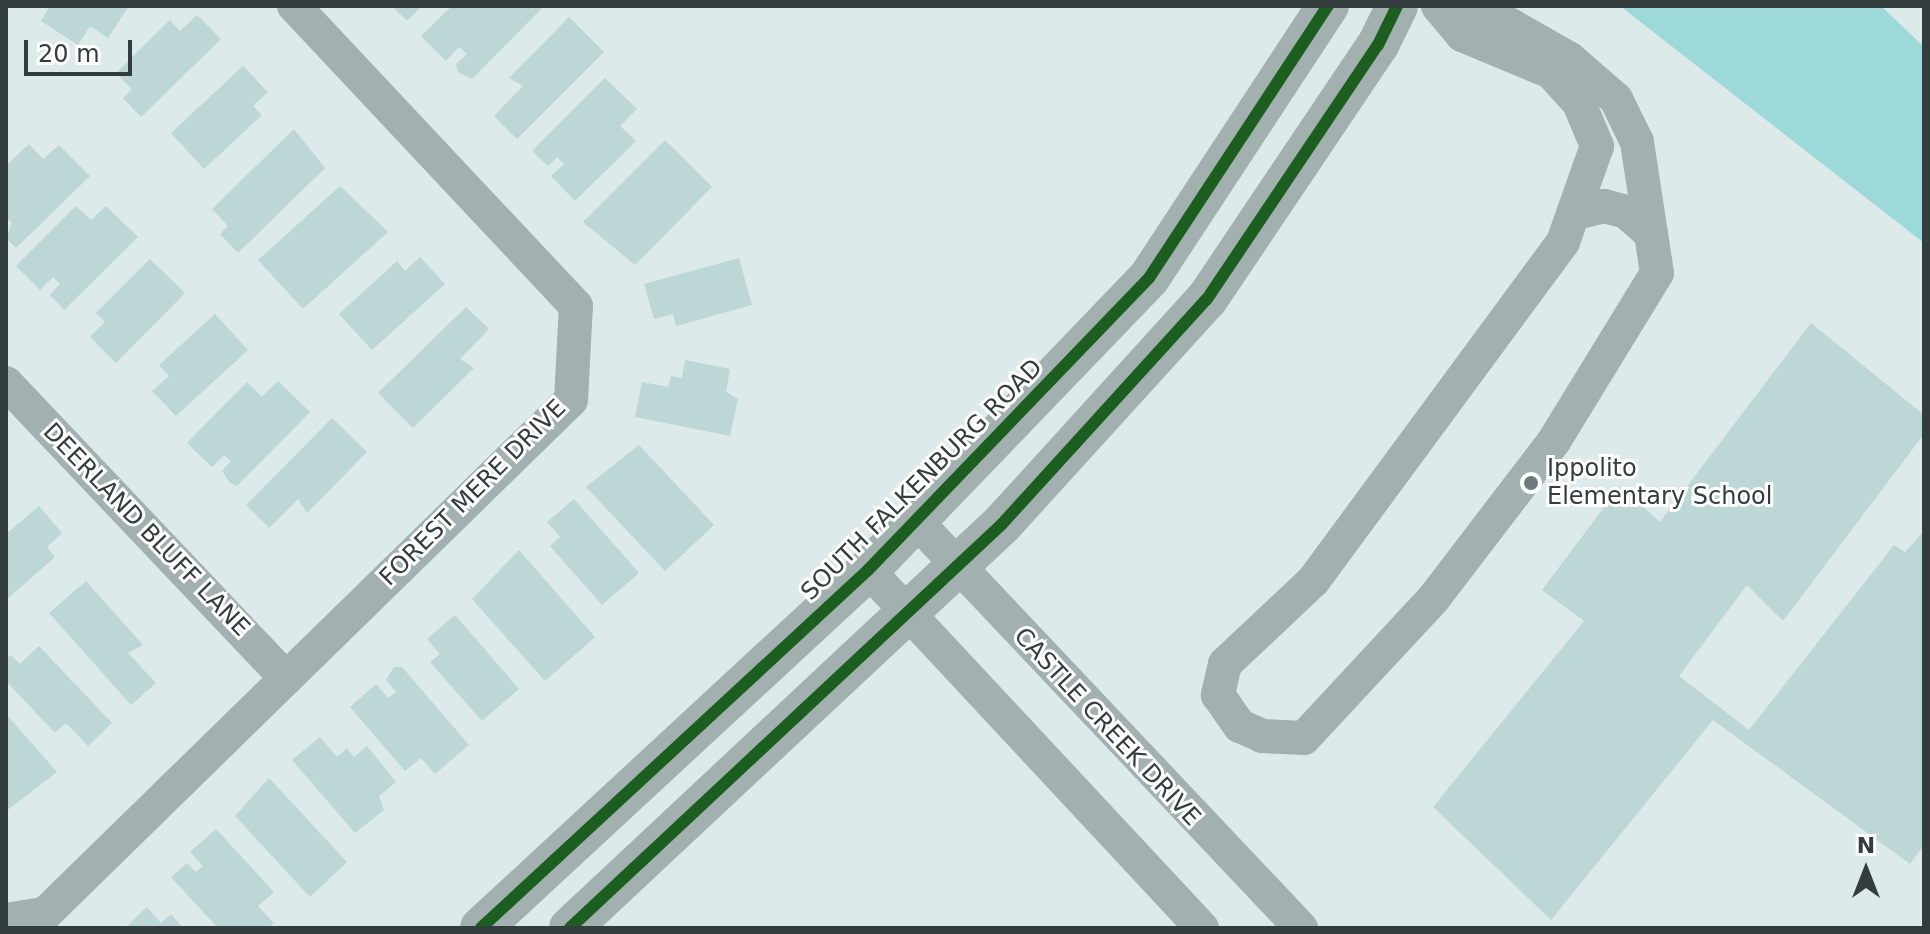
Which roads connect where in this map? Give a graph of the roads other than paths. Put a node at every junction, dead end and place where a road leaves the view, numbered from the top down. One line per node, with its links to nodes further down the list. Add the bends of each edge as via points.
1 (294, 6): 13 (street, FOREST MERE DRIVE, via 576,306 571,400)
2 (1328, 6): 9 (street, SOUTH FALKENBURG ROAD, via 1149,278)
3 (1397, 6): 10 (street, via 1378,45 1207,299)
4 (1438, 6): 6 (street, via 1462,35 1551,72 1579,103 1597,146)
5 (1477, 6): 7 (street, via 1570,59 1616,99 1637,142)
6 (1576, 213): 7 (street, via 1604,206 1626,212); 7 (street, via 1563,242 1364,517 1313,581 1225,664 1218,695 1240,726 1262,736 1304,738 1434,598 1554,441 1645,300 1657,273)
7 (1651, 234)
8 (6, 383): 13 (street, DEERLAND BLUFF LANE)
9 (917, 522): 10 (street, CASTLE CREEK DRIVE); 11 (street, SOUTH FALKENBURG ROAD)
10 (958, 566): 12 (street); 18 (street, CASTLE CREEK DRIVE)
11 (868, 570): 12 (street); 15 (street, SOUTH FALKENBURG ROAD)
12 (908, 613): 16 (street); 17 (street)
13 (286, 678): 14 (street, FOREST MERE DRIVE, via 45,914)
14 (6, 920)
15 (481, 928)
16 (570, 928)
17 (1202, 928)
18 (1301, 928)

